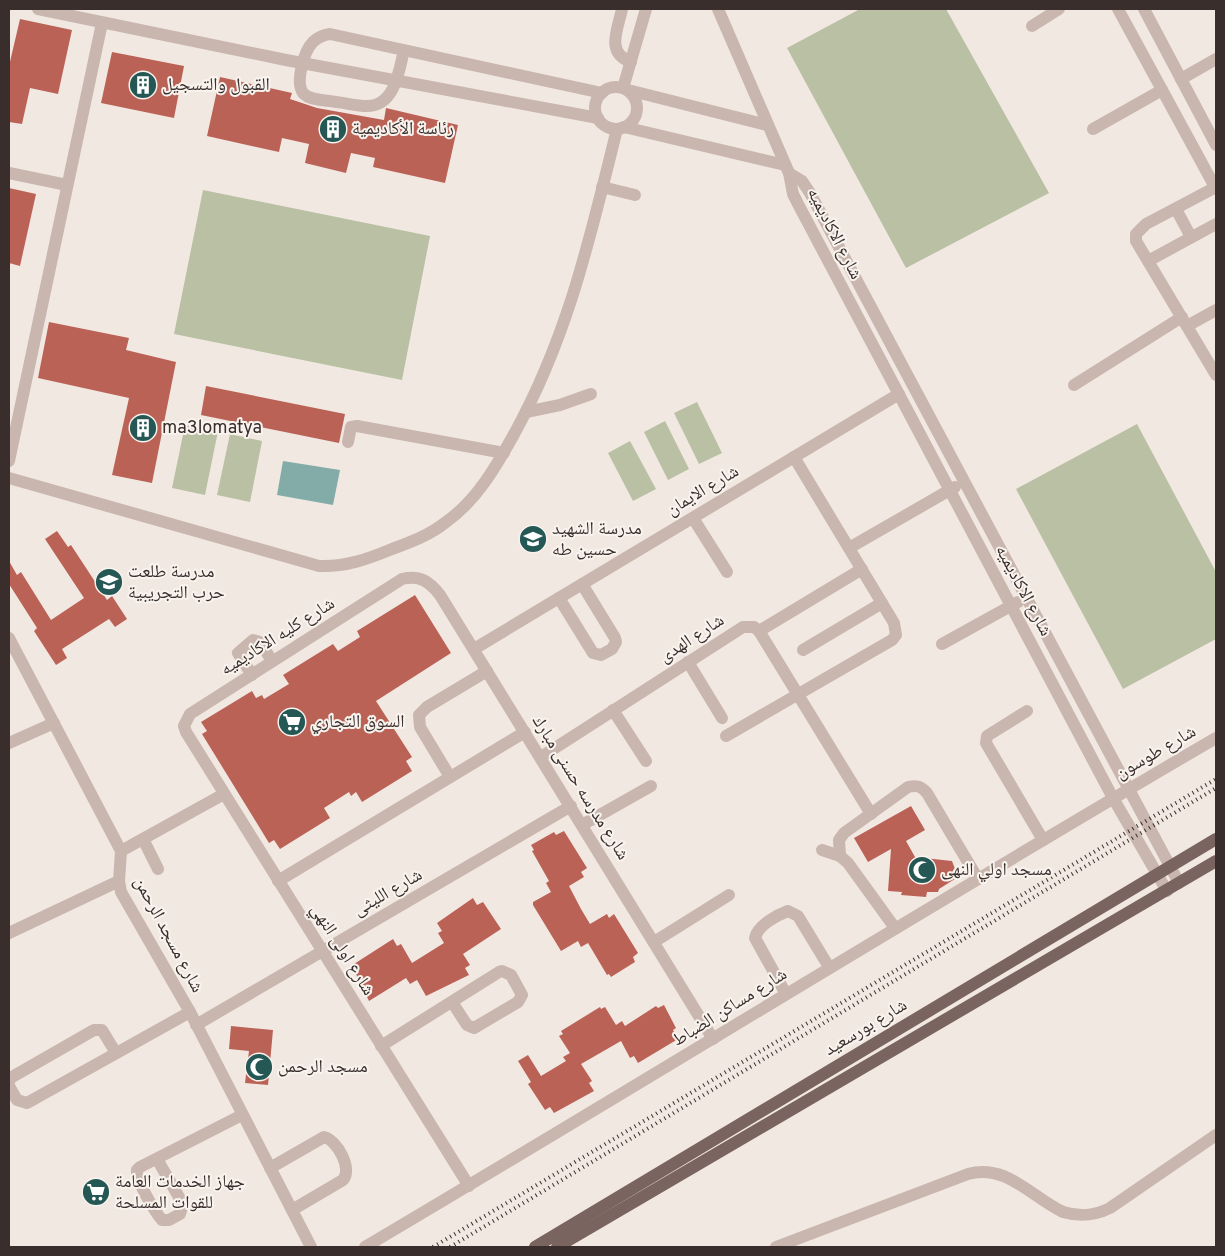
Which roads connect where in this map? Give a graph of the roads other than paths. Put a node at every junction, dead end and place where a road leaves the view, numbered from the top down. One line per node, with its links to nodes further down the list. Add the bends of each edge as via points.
1 (38, 9): 8 (street)
2 (622, 9): 14 (street, via 614,45 620,56)
3 (646, 9): 14 (street)
4 (1059, 9): 9 (street)
5 (1118, 9): 10 (street)
6 (720, 10): 23 (street)
7 (1146, 14): 10 (street); 13 (street)
8 (102, 23): 15 (street); 31 (street)
9 (1032, 26)
10 (1129, 30): 16 (street)
11 (404, 50): 15 (street, via 330,34 319,36 311,43); 17 (street); 20 (street)
12 (1216, 59): 18 (street)
13 (1171, 60): 16 (street); 18 (street)
14 (631, 62): 19 (street)
15 (304, 63): 17 (street); 17 (street, via 300,86 313,98 368,106 386,98)
16 (1151, 70): 21 (street)
17 (397, 80): 22 (street)
18 (1184, 84): 21 (street); 24 (street)
19 (625, 89): 20 (street, via 615,87); 23 (street); 25 (street, via 634,96 637,114 632,122)
20 (602, 93): 22 (street, via 597,100)
21 (1165, 95): 26 (street); 27 (street)
22 (598, 118): 25 (street, via 603,124)
23 (767, 124): 29 (street)
24 (1206, 127): 27 (street); 28 (street)
25 (620, 128): 29 (street); 32 (street)
26 (1093, 129)
27 (1188, 137): 33 (street)
28 (1216, 145)
29 (787, 169): 39 (street, شارع الاكاديميه, via 802,181 810,193); 40 (street, شارع الاكاديميه, via 793,194)
30 (9, 173): 31 (street)
31 (67, 185): 51 (street)
32 (602, 187): 34 (street); 47 (street, via 564,326)
33 (1216, 188): 35 (street)
34 (635, 195)
35 (1176, 209): 37 (street); 38 (street, via 1146,224 1136,234 1136,241)
36 (1216, 224): 37 (street)
37 (1191, 237): 38 (street)
38 (1148, 261): 42 (street)
39 (860, 287): 40 (street); 53 (street, شارع الاكاديميه)
40 (846, 294): 46 (street, شارع الاكاديميه)
41 (1216, 310): 42 (street)
42 (1184, 322): 43 (street); 44 (street)
43 (1216, 375)
44 (1074, 385)
45 (592, 394): 47 (street)
46 (899, 394): 50 (street, شارع الايمان); 54 (street, شارع الاكاديميه)
47 (526, 412): 49 (street)
48 (348, 442): 49 (street, via 351,428 357,426)
49 (504, 453): 52 (street, via 472,499 447,522 418,539 364,560 335,567 304,562)
50 (794, 456): 55 (street, شارع الايمان); 56 (street)
51 (9, 461)
52 (9, 478)
53 (964, 482): 54 (street); 61 (street, شارع الاكاديميه)
54 (949, 490): 56 (street); 64 (street, شارع الاكاديميه)
55 (693, 518): 58 (street); 60 (street, شارع الايمان)
56 (850, 548): 57 (street)
57 (862, 569): 63 (street); 65 (street)
58 (727, 572)
59 (402, 579): 68 (street, شارع مدرسه حسنى مبارك, via 413,576 432,584); 70 (street, شارع كليه الاكاديميه)
60 (582, 584): 62 (street, شارع الايمان); 62 (street, via 615,638 612,649 601,655 593,653)
61 (1026, 597): 64 (street); 88 (street, شارع الاكاديميه)
62 (559, 598): 68 (street, شارع الايمان)
63 (882, 603): 69 (street); 74 (street, via 897,629 892,640)
64 (1011, 606): 67 (street); 90 (street, شارع الاكاديميه)
65 (759, 631): 71 (street, شارع الهدى, via 743,626); 74 (street)
66 (9, 638): 78 (street)
67 (942, 644)
68 (474, 649): 72 (street, شارع مدرسه حسنى مبارك)
69 (803, 650)
70 (272, 661): 73 (street, شارع كليه الاكاديميه); 73 (street, via 260,642 253,640 238,653)
71 (688, 662): 75 (street, شارع الهدى); 77 (street)
72 (487, 671): 80 (street, شارع مدرسه حسنى مبارك); 86 (street, via 427,707 420,715 420,727)
73 (252, 675): 79 (street, شارع كليه الاكاديميه, via 190,714 184,726)
74 (798, 694): 81 (street); 92 (street)
75 (613, 710): 84 (street, شارع الهدى); 85 (street)
76 (1028, 711): 96 (street, via 987,736 986,743)
77 (722, 718)
78 (54, 723): 83 (street); 98 (street)
79 (186, 732): 89 (street, شارع اولى النهي)
80 (525, 732): 84 (street, شارع مدرسه حسنى مبارك); 86 (street)
81 (726, 736)
82 (1216, 738): 88 (street, شارع طوسون)
83 (9, 743)
84 (540, 757): 91 (street, شارع مدرسه حسنى مبارك)
85 (646, 761)
86 (450, 777): 106 (street)
87 (651, 786): 93 (street)
88 (1128, 789): 90 (street, شارع طوسون); 101 (street, شارع الاكاديميه)
89 (224, 794): 94 (street); 106 (street, شارع اولى النهي)
90 (1113, 798): 96 (street, شارع مساكن الضباط); 103 (street, شارع الاكاديميه)
91 (571, 806): 93 (street, شارع مدرسه حسنى مبارك); 113 (street, شارع الليثى)
92 (870, 814): 99 (street, via 844,832 840,840); 104 (street, via 908,787 922,787)
93 (582, 825): 112 (street, شارع مدرسه حسنى مبارك)
94 (143, 839): 98 (street); 102 (street)
95 (1216, 839): 101 (main road, شارع بورسعيد)
96 (1043, 840): 104 (street, شارع مساكن الضباط)
97 (822, 850): 99 (street)
98 (121, 851): 105 (street, شارع مسجد الرحمن)
99 (840, 856): 110 (street)
100 (1216, 861): 107 (main road, شارع بورسعيد)
101 (1170, 866): 103 (main road, شارع بورسعيد); 107 (street, شارع الاكاديميه)
102 (158, 869)
103 (1156, 873): 108 (street, شارع الاكاديميه); 132 (main road, شارع بورسعيد)
104 (978, 879): 110 (street, شارع مساكن الضباط)
105 (118, 881): 111 (street); 117 (street, شارع مسجد الرحمن, via 121,892)
106 (278, 881): 113 (street, شارع اولى النهي)
107 (1179, 883): 108 (main road, شارع بورسعيد)
108 (1167, 891): 133 (main road, شارع بورسعيد)
109 (729, 895): 112 (street)
110 (895, 928): 114 (street, شارع مساكن الضباط)
111 (9, 933)
112 (654, 942): 119 (street, شارع مدرسه حسنى مبارك)
113 (323, 951): 118 (street, شارع الليثى); 120 (street, شارع اولى النهي)
114 (829, 967): 115 (street, شارع مساكن الضباط); 115 (street, via 798,916 794,912 783,913 760,928 755,938)
115 (786, 994): 119 (street, شارع مساكن الضباط)
116 (452, 1002): 116 (street, via 502,971 511,975 522,995 518,1002 474,1028 467,1025); 120 (street)
117 (190, 1012): 118 (street, شارع مسجد الرحمن); 121 (street)
118 (196, 1025): 124 (street, شارع مسجد الرحمن)
119 (713, 1039): 128 (street, شارع مساكن الضباط)
120 (382, 1046): 128 (street, شارع اولى النهي)
121 (116, 1053): 122 (street, via 102,1030 94,1030); 123 (street, via 27,1103 17,1100)
122 (9, 1081)
123 (9, 1086)
124 (242, 1115): 126 (street); 127 (street, شارع مسجد الرحمن)
125 (1216, 1135): 134 (street, via 1110,1208 1093,1214 1063,1212 1006,1176 982,1171)
126 (157, 1159): 126 (street, via 140,1167 136,1173 159,1216 166,1221 180,1214 183,1204)
127 (270, 1168): 129 (street, شارع مسجد الرحمن); 129 (street, via 324,1137 333,1142 348,1168 343,1180)
128 (469, 1186): 131 (street, شارع مساكن الضباط)
129 (292, 1210): 130 (street, شارع مسجد الرحمن)
130 (311, 1247)
131 (365, 1247)
132 (534, 1247)
133 (557, 1247)
134 (776, 1247)

